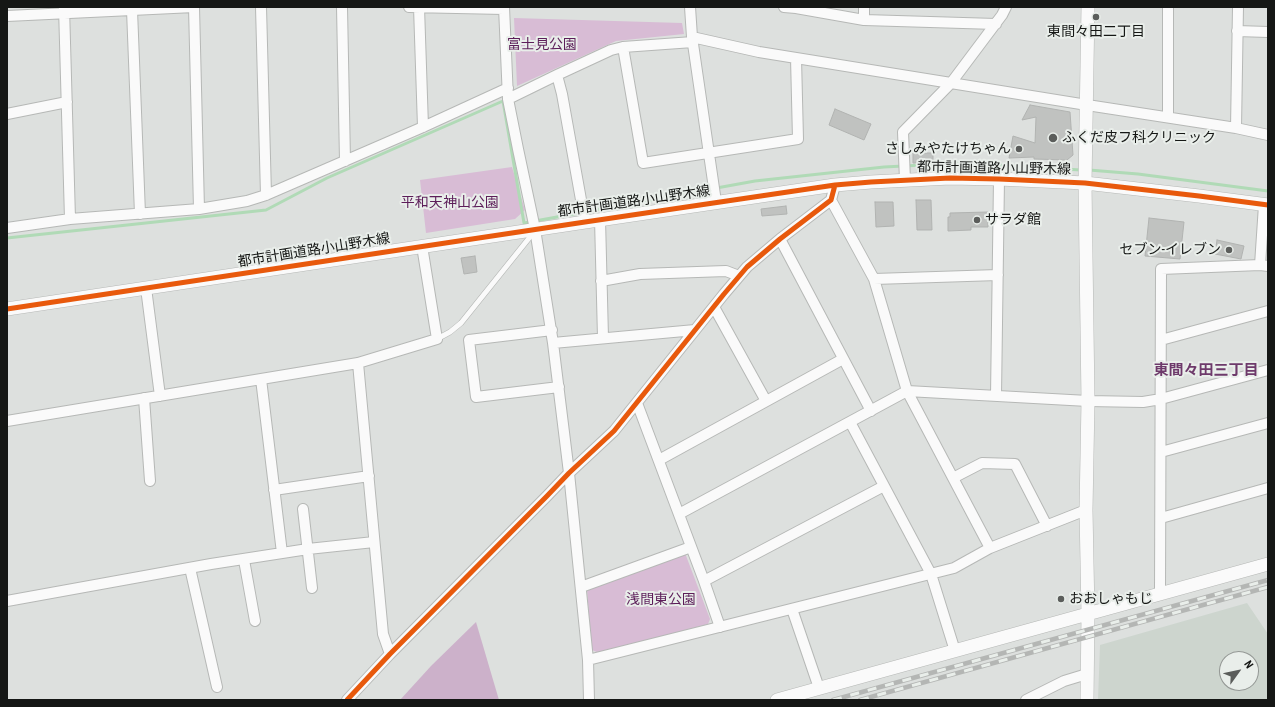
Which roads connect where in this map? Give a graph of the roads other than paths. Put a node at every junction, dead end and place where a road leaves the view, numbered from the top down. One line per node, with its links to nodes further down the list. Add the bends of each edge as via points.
1 (194, 7): 15 (street); 44 (street)
2 (261, 7): 40 (street)
3 (342, 7): 35 (street)
4 (409, 7): 5 (street)
5 (419, 7): 13 (street); 31 (street)
6 (690, 7): 21 (street)
7 (784, 7): 17 (street)
8 (864, 7): 17 (street)
9 (1006, 7): 18 (street)
10 (1088, 7): 28 (street)
11 (1168, 7): 30 (street)
12 (1238, 7): 19 (street)
13 (504, 8): 26 (street)
14 (64, 10): 15 (street); 16 (street); 27 (street)
15 (132, 10): 45 (street)
16 (7, 16)
17 (864, 20): 18 (street)
18 (996, 24): 25 (street)
19 (1238, 31): 20 (street); 32 (street)
20 (1268, 32)
21 (693, 40): 22 (street); 23 (street); 34 (street)
22 (623, 47): 24 (street); 34 (street, via 643,163)
23 (796, 58): 25 (street); 34 (street, via 798,139)
24 (557, 75): 26 (street); 48 (street)
25 (951, 83): 28 (street); 37 (street, via 903,132)
26 (508, 93): 31 (street); 50 (street)
27 (67, 102): 29 (street); 46 (street)
28 (1087, 105): 30 (street); 38 (street)
29 (7, 114)
30 (1168, 117): 32 (street)
31 (423, 127): 35 (street)
32 (1236, 128): 33 (street)
33 (1268, 134)
34 (709, 153): 42 (street)
35 (345, 161): 40 (street)
36 (999, 178): 37 (street, 都市計画道路小山野木線); 38 (street, 都市計画道路小山野木線); 55 (street)
37 (905, 180): 39 (street, 都市計画道路小山野木線)
38 (1085, 183): 43 (street, 都市計画道路小山野木線); 79 (street)
39 (835, 185): 41 (street); 42 (street, 都市計画道路小山野木線)
40 (266, 195): 44 (street, via 248,201)
41 (831, 200): 51 (street); 56 (street)
42 (716, 202): 47 (street, 都市計画道路小山野木線)
43 (1266, 205): 53 (street)
44 (199, 209): 45 (street)
45 (140, 214): 46 (street)
46 (70, 219): 49 (street)
47 (600, 219): 48 (street, 都市計画道路小山野木線); 57 (street)
48 (584, 222): 50 (street, 都市計画道路小山野木線)
49 (7, 228)
50 (535, 229): 52 (street, 都市計画道路小山野木線); 62 (street); 65 (lane, via 461,323)
51 (780, 239): 54 (street); 68 (street)
52 (422, 246): 58 (street, 都市計画道路小山野木線); 65 (street)
53 (1264, 266): 66 (street, via 1161,269)
54 (739, 276): 57 (street, via 726,271 656,273); 59 (street)
55 (998, 276): 56 (street); 75 (street)
56 (874, 279): 73 (street)
57 (601, 281): 64 (street)
58 (146, 288): 60 (street, 都市計画道路小山野木線); 74 (street)
59 (714, 307): 63 (street); 78 (street)
60 (7, 309)
61 (1268, 312): 66 (street)
62 (552, 330): 67 (street); 72 (street, via 469,340 476,397)
63 (695, 330): 64 (street); 80 (street)
64 (603, 338): 67 (street)
65 (437, 339): 69 (street)
66 (1161, 340): 77 (street)
67 (553, 342): 72 (street)
68 (843, 359): 78 (street); 81 (street)
69 (358, 363): 71 (street); 88 (street)
70 (1268, 370): 77 (street)
71 (261, 379): 74 (street); 93 (street)
72 (559, 387): 87 (street)
73 (907, 391): 75 (street); 81 (street); 89 (street)
74 (160, 396): 76 (street)
75 (996, 396): 79 (street)
76 (144, 398): 82 (street); 90 (street)
77 (1161, 399): 79 (street, via 1143,402); 85 (street)
78 (766, 401): 86 (street)
79 (1088, 401): 95 (street)
80 (637, 403): 86 (street); 87 (street, via 614,431)
81 (871, 411): 83 (street)
82 (7, 421)
83 (850, 422): 91 (street); 96 (street)
84 (1268, 423): 85 (street)
85 (1161, 452): 97 (street)
86 (659, 460): 96 (street)
87 (569, 472): 109 (street); 118 (street)
88 (368, 476): 93 (street); 99 (street)
89 (953, 478): 98 (street, via 982,463 1015,464); 101 (street)
90 (150, 481)
91 (884, 486): 107 (street); 108 (street)
92 (1268, 488): 97 (street)
93 (274, 490): 103 (street)
94 (303, 509): 102 (street)
95 (1086, 510): 98 (street); 114 (street)
96 (679, 514): 100 (street)
97 (1161, 518): 111 (street)
98 (1047, 526): 101 (street)
99 (374, 542): 102 (street); 118 (street, via 383,634)
100 (691, 547): 108 (street); 109 (street)
101 (990, 548): 107 (street, via 954,568)
102 (308, 549): 103 (street); 110 (street)
103 (282, 553): 104 (street)
104 (244, 560): 106 (street); 115 (street)
105 (1268, 564): 111 (street)
106 (190, 568): 112 (street); 121 (street)
107 (931, 574): 113 (street); 117 (street)
108 (704, 581): 116 (street)
109 (581, 587): 119 (street)
110 (312, 588)
111 (1160, 594): 114 (street)
112 (7, 601)
113 (792, 608): 116 (street); 122 (street)
114 (1088, 614): 117 (street); 120 (street)
115 (255, 621)
116 (720, 628): 119 (street)
117 (954, 651): 122 (street)
118 (390, 654): 123 (street)
119 (588, 660): 124 (street)
120 (1087, 674): 126 (street, via 1064,681); 127 (street)
121 (217, 687)
122 (819, 688): 125 (street)
123 (347, 700)
124 (589, 700)
125 (777, 700)
126 (1026, 700)
127 (1087, 700)

